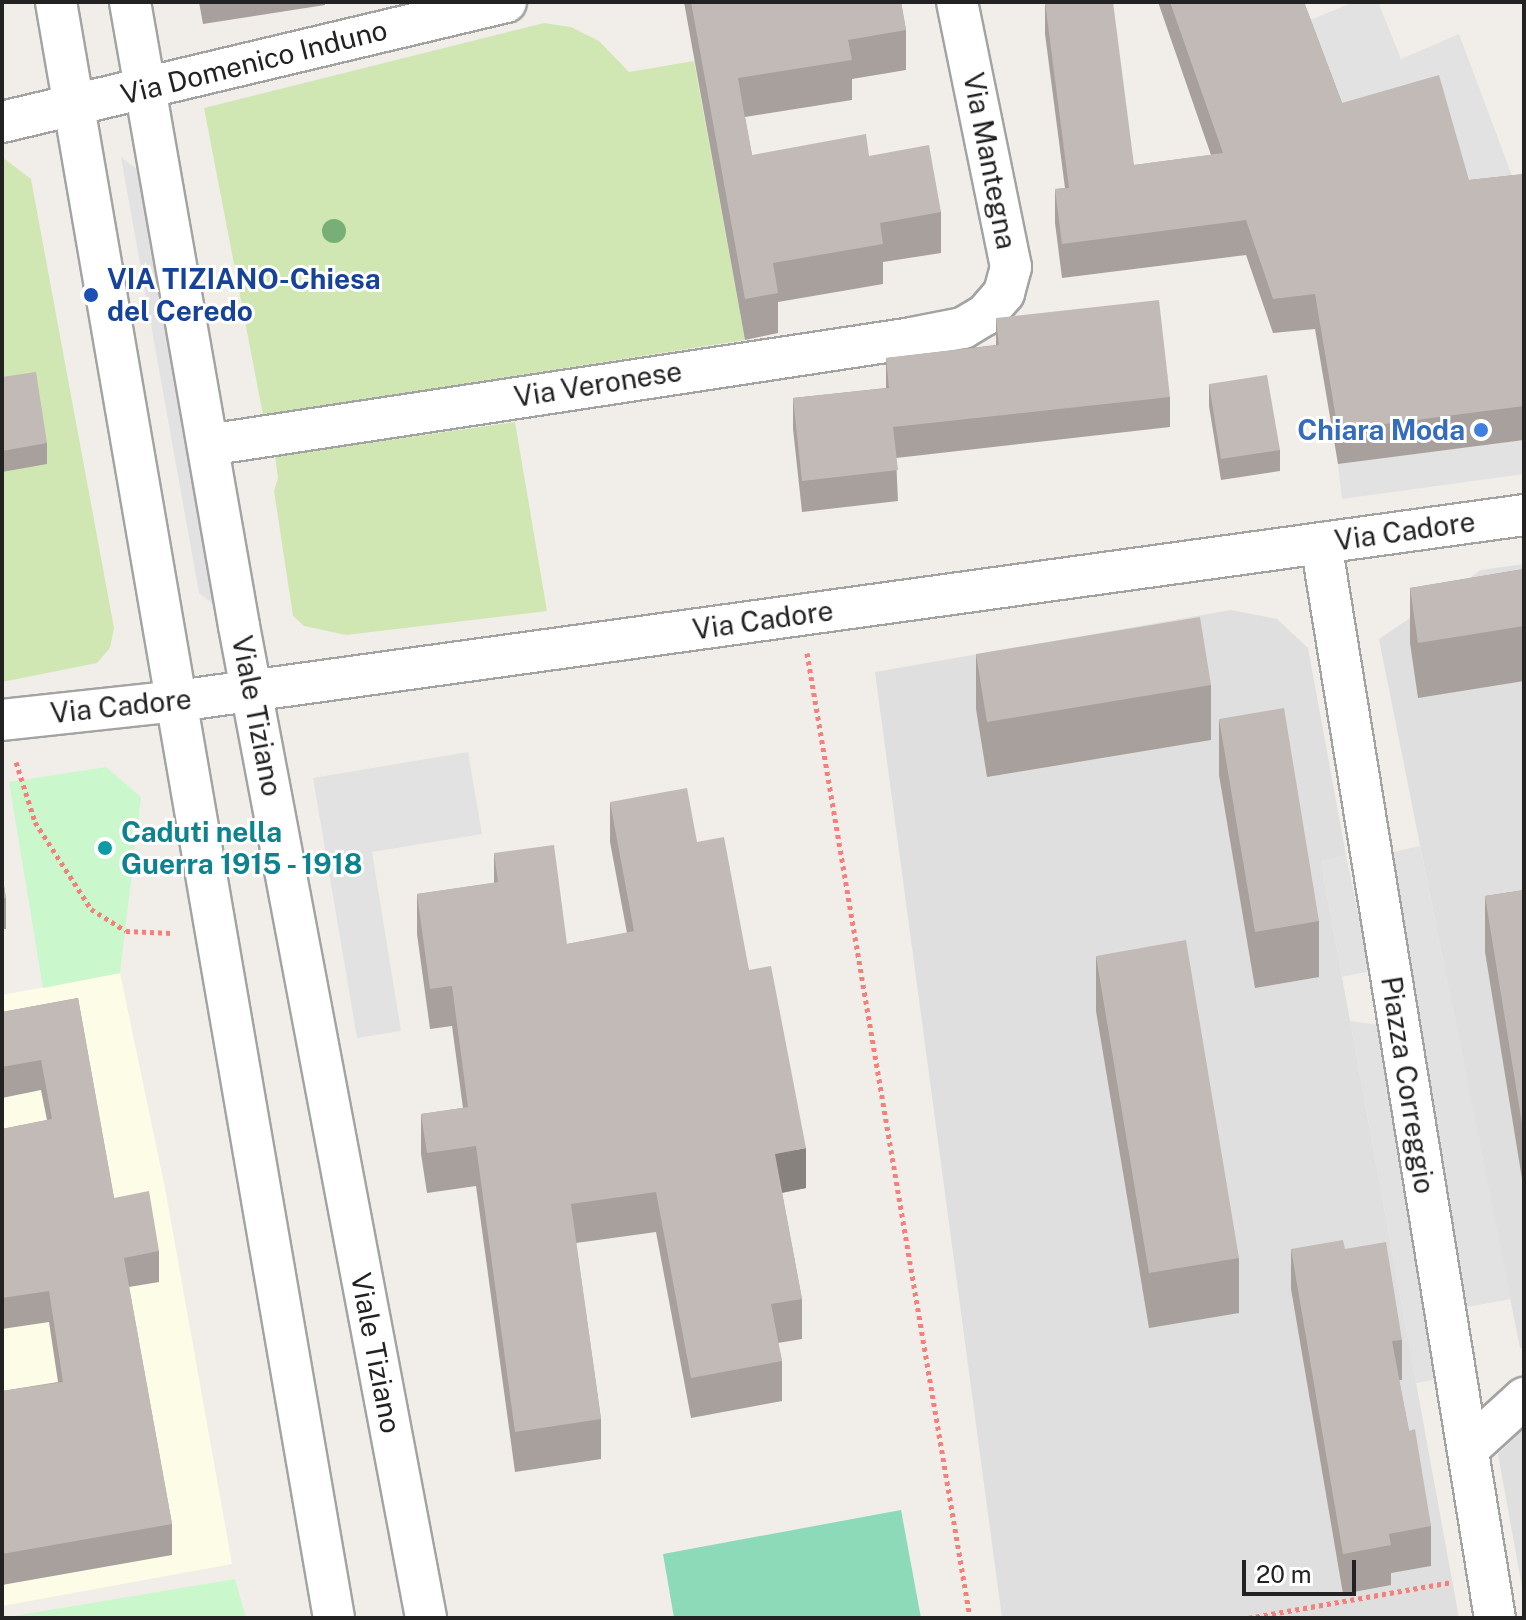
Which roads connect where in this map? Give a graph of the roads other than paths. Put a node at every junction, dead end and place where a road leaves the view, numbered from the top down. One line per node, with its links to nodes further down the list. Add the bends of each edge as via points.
1 (56, 2): 6 (street)
2 (130, 2): 5 (street, Viale Tiziano)
3 (506, 2): 5 (street, Via Domenico Induno)
4 (957, 2): 8 (street, Via Mantegna, via 1011,267 1004,293)
5 (145, 89): 6 (street, Via Domenico Induno); 9 (street, Viale Tiziano)
6 (75, 105): 7 (street, Via Domenico Induno); 13 (street)
7 (2, 122)
8 (985, 315): 9 (street, Via Veronese, via 963,328 912,338)
9 (208, 445): 12 (street, Viale Tiziano)
10 (1524, 515): 11 (street, Via Cadore)
11 (1321, 543): 12 (street, Via Cadore); 16 (street, Piazza Correggio)
12 (251, 690): 13 (street, Via Cadore); 18 (street, Viale Tiziano)
13 (177, 701): 14 (street, Via Cadore); 17 (street)
14 (2, 720)
15 (1524, 1398): 16 (street)
16 (1468, 1449): 19 (street, Piazza Correggio)
17 (334, 1618)
18 (426, 1618)
19 (1495, 1618)

